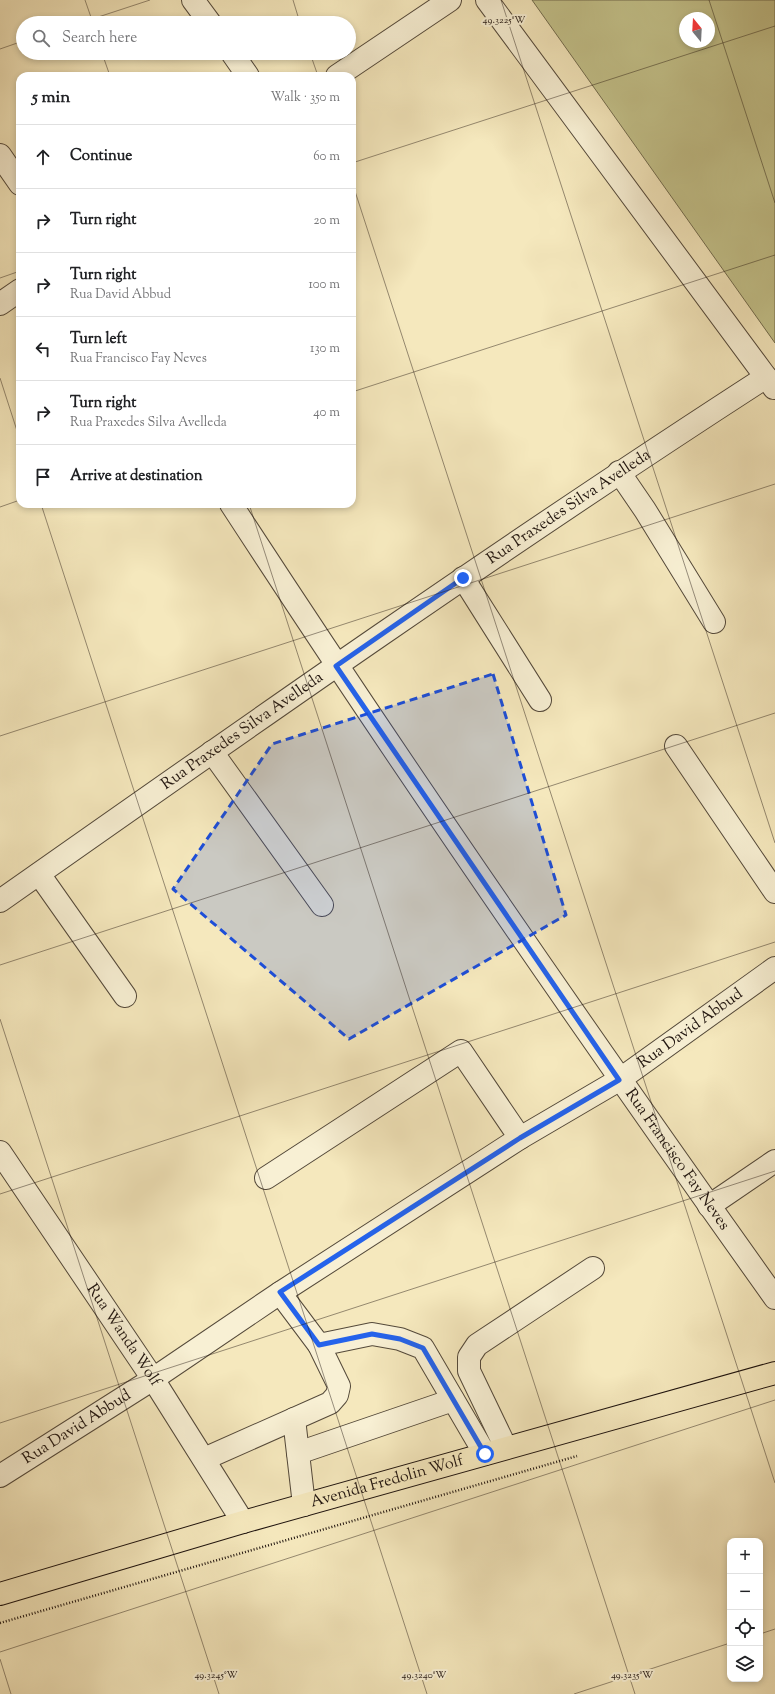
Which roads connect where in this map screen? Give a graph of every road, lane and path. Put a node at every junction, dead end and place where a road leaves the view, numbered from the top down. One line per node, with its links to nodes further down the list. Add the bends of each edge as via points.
1 (194, 0): 4 (street)
2 (450, 0): 7 (street)
3 (487, 0): 10 (street)
4 (205, 16)
5 (237, 60): 6 (street)
6 (245, 72)
7 (343, 72)
8 (16, 293): 9 (street)
9 (0, 304)
10 (771, 383): 11 (street, Rua Praxedes Silva Avelleda)
11 (619, 472): 13 (street, Rua Praxedes Silva Avelleda); 14 (street)
12 (234, 508): 15 (street, Rua Francisco Fay Neves)
13 (463, 578): 15 (street, Rua Praxedes Silva Avelleda); 16 (street)
14 (714, 622)
15 (336, 666): 18 (street, Rua Praxedes Silva Avelleda); 25 (street, Rua Francisco Fay Neves)
16 (540, 700)
17 (676, 746): 20 (street)
18 (212, 752): 19 (street, Rua Praxedes Silva Avelleda); 22 (street)
19 (39, 874): 21 (street, Rua Praxedes Silva Avelleda); 24 (street)
20 (775, 892)
21 (1, 898)
22 (322, 905)
23 (775, 968): 25 (street, Rua David Abbud)
24 (125, 996)
25 (619, 1080): 26 (street, Rua David Abbud); 30 (street, Rua Francisco Fay Neves)
26 (520, 1138): 29 (street, via 461,1051); 32 (street, Rua David Abbud)
27 (0, 1152): 36 (street, Rua Wanda Wolf)
28 (775, 1161): 30 (street)
29 (266, 1178)
30 (710, 1206): 33 (street, Rua Francisco Fay Neves)
31 (593, 1268): 39 (street, via 477,1345 469,1357 468,1371)
32 (280, 1292): 34 (street); 36 (street, Rua David Abbud)
33 (775, 1298)
34 (319, 1345): 37 (street, via 372,1334 400,1339 423,1348); 38 (street, via 339,1386 338,1395 330,1403)
35 (775, 1373): 39 (main road, Avenida Fredolin Wolf)
36 (153, 1379): 43 (street, Rua Wanda Wolf); 44 (street, Rua David Abbud)
37 (454, 1400): 40 (street); 41 (street)
38 (294, 1418): 40 (street); 43 (street)
39 (506, 1448): 41 (main road, Avenida Fredolin Wolf)
40 (298, 1453): 45 (street)
41 (485, 1454): 45 (main road, Avenida Fredolin Wolf)
42 (583, 1454): 48 (path)
43 (204, 1459): 46 (street, Rua Wanda Wolf)
44 (0, 1476)
45 (304, 1505): 46 (main road, Avenida Fredolin Wolf)
46 (243, 1522): 47 (main road, Avenida Fredolin Wolf)
47 (0, 1594)
48 (0, 1623)

